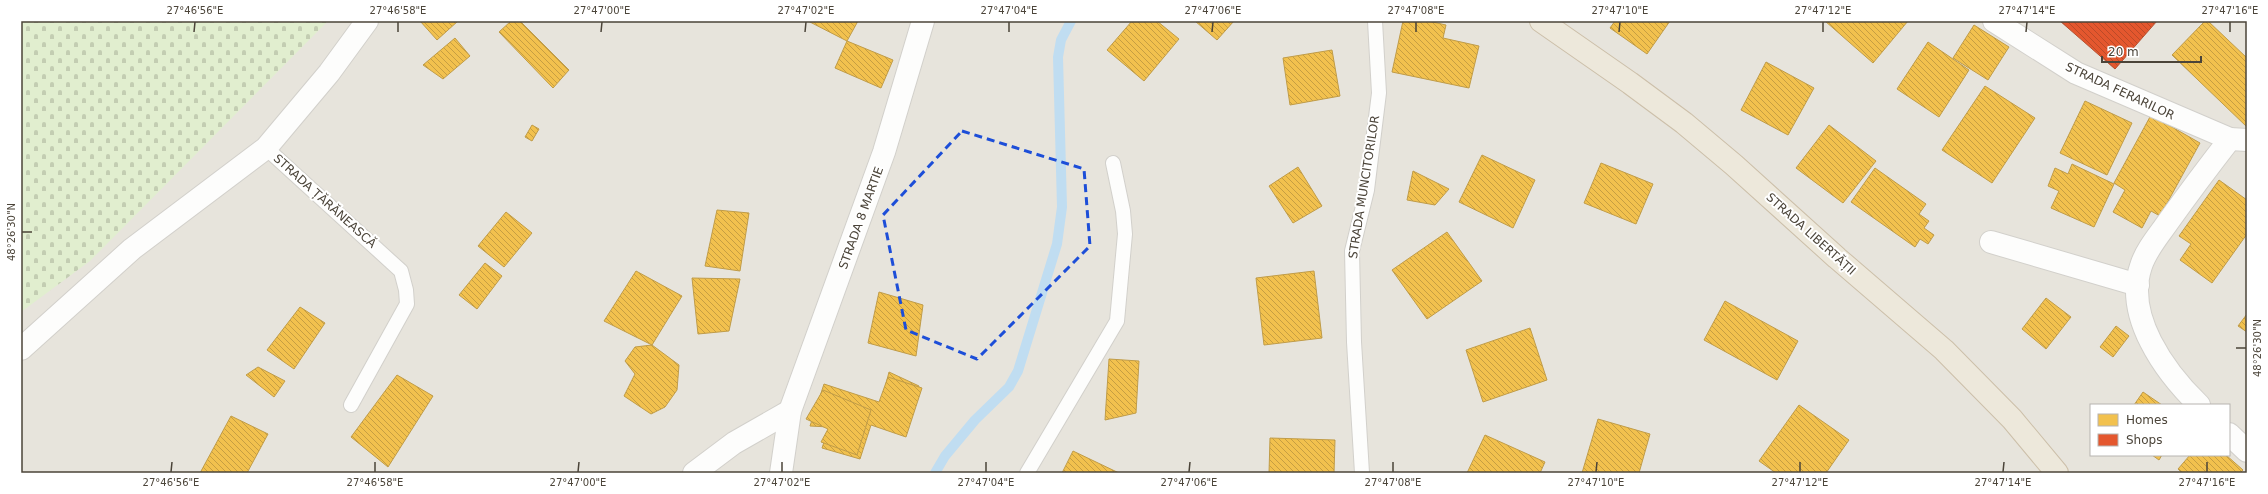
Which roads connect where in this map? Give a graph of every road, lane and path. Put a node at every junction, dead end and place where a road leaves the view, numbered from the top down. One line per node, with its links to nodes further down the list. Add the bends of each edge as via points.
1 (367, 21): 7 (street, via 329,72)
2 (923, 21): 14 (street, STRADA 8 MARTIE, via 884,152)
3 (1375, 21): 20 (lane, STRADA MUNCITORILOR, via 1379,93 1367,190 1352,251 1354,342)
4 (1541, 21): 21 (highway, STRADA LIBERTĂȚII, via 1666,110 1734,165 1966,372 2012,419)
5 (1994, 21): 6 (street, STRADA FERARILOR, via 2076,73)
6 (2238, 139): 10 (street, STRADA FERARILOR, via 2158,236 2141,266)
7 (266, 148): 11 (street, STRADA ȚĂRĂNEASCĂ, via 132,249); 13 (lane, STRADA ȚĂRĂNEASCĂ, via 401,271 408,304)
8 (1113, 163): 19 (lane, via 1123,210 1125,234 1117,321)
9 (1991, 242): 10 (street)
10 (2138, 285): 12 (street, STRADA FERARILOR, via 2140,310 2155,350)
11 (21, 349)
12 (2198, 404)
13 (351, 405)
14 (790, 411): 17 (street, via 734,443); 18 (street, STRADA 8 MARTIE)
15 (2230, 435): 16 (street)
16 (2247, 451)
17 (694, 473)
18 (781, 473)
19 (1027, 473)
20 (1362, 473)
21 (2057, 473)

